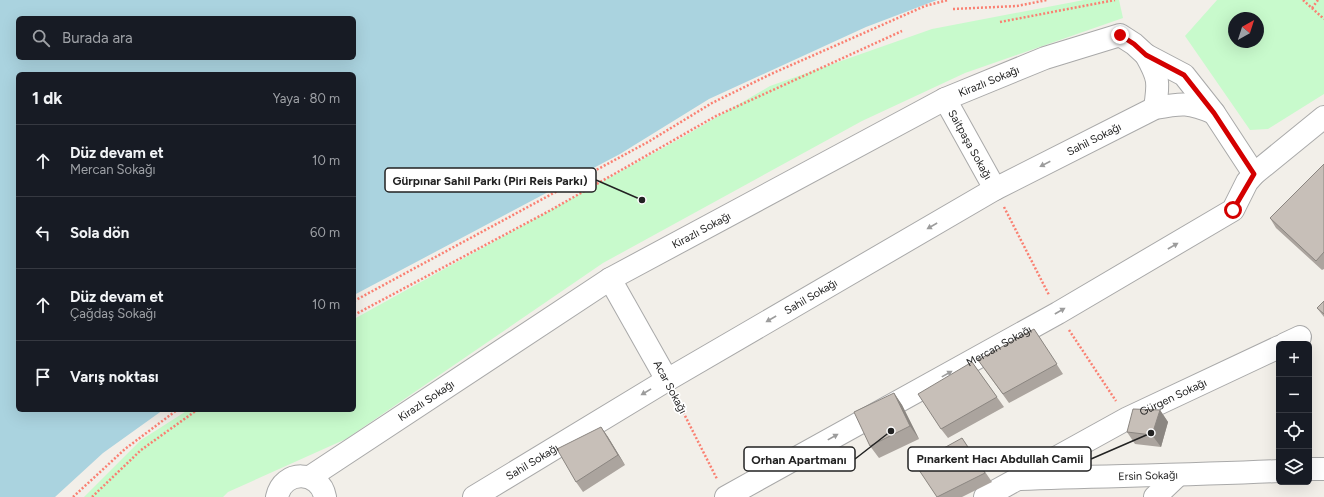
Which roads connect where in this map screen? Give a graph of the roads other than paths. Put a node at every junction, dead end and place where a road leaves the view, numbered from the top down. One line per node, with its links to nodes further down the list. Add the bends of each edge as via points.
1 (1146, 55): 2 (street, Kirazlı Sokağı, via 1120,35 1045,58); 3 (street, via 1156,73 1159,85); 4 (street, via 1184,75)
2 (945, 99): 7 (street, Saitpaşa Sokağı); 8 (street, Kirazlı Sokağı)
3 (1155, 108): 4 (street, Sahil Sokağı, via 1182,103); 7 (street, Sahil Sokağı, one-way to 7)
4 (1214, 113): 6 (street)
5 (1324, 117): 6 (street)
6 (1254, 174): 20 (street, Mercan Sokağı, one-way to 6, via 1058,313 1233,210)
7 (995, 189): 10 (street, Sahil Sokağı, one-way to 10)
8 (610, 280): 10 (street, Acar Sokağı); 15 (street, Kirazlı Sokağı)
9 (1276, 348): 16 (street, Gürgen Sokağı, via 1128,418)
10 (667, 380): 19 (street, Sahil Sokağı, one-way to 19)
11 (1312, 469): 12 (street)
12 (1324, 469)
13 (1276, 471): 14 (street, Ersin Sokağı)
14 (1177, 476): 16 (street, Ersin Sokağı); 22 (street)
15 (310, 477): 17 (street, via 291,478 283,483); 18 (street, via 324,490)
16 (1017, 479): 21 (street, Gürgen Sokağı)
17 (274, 496)
18 (325, 497)
19 (474, 497)
20 (726, 497)
21 (985, 497)
22 (1155, 497)

